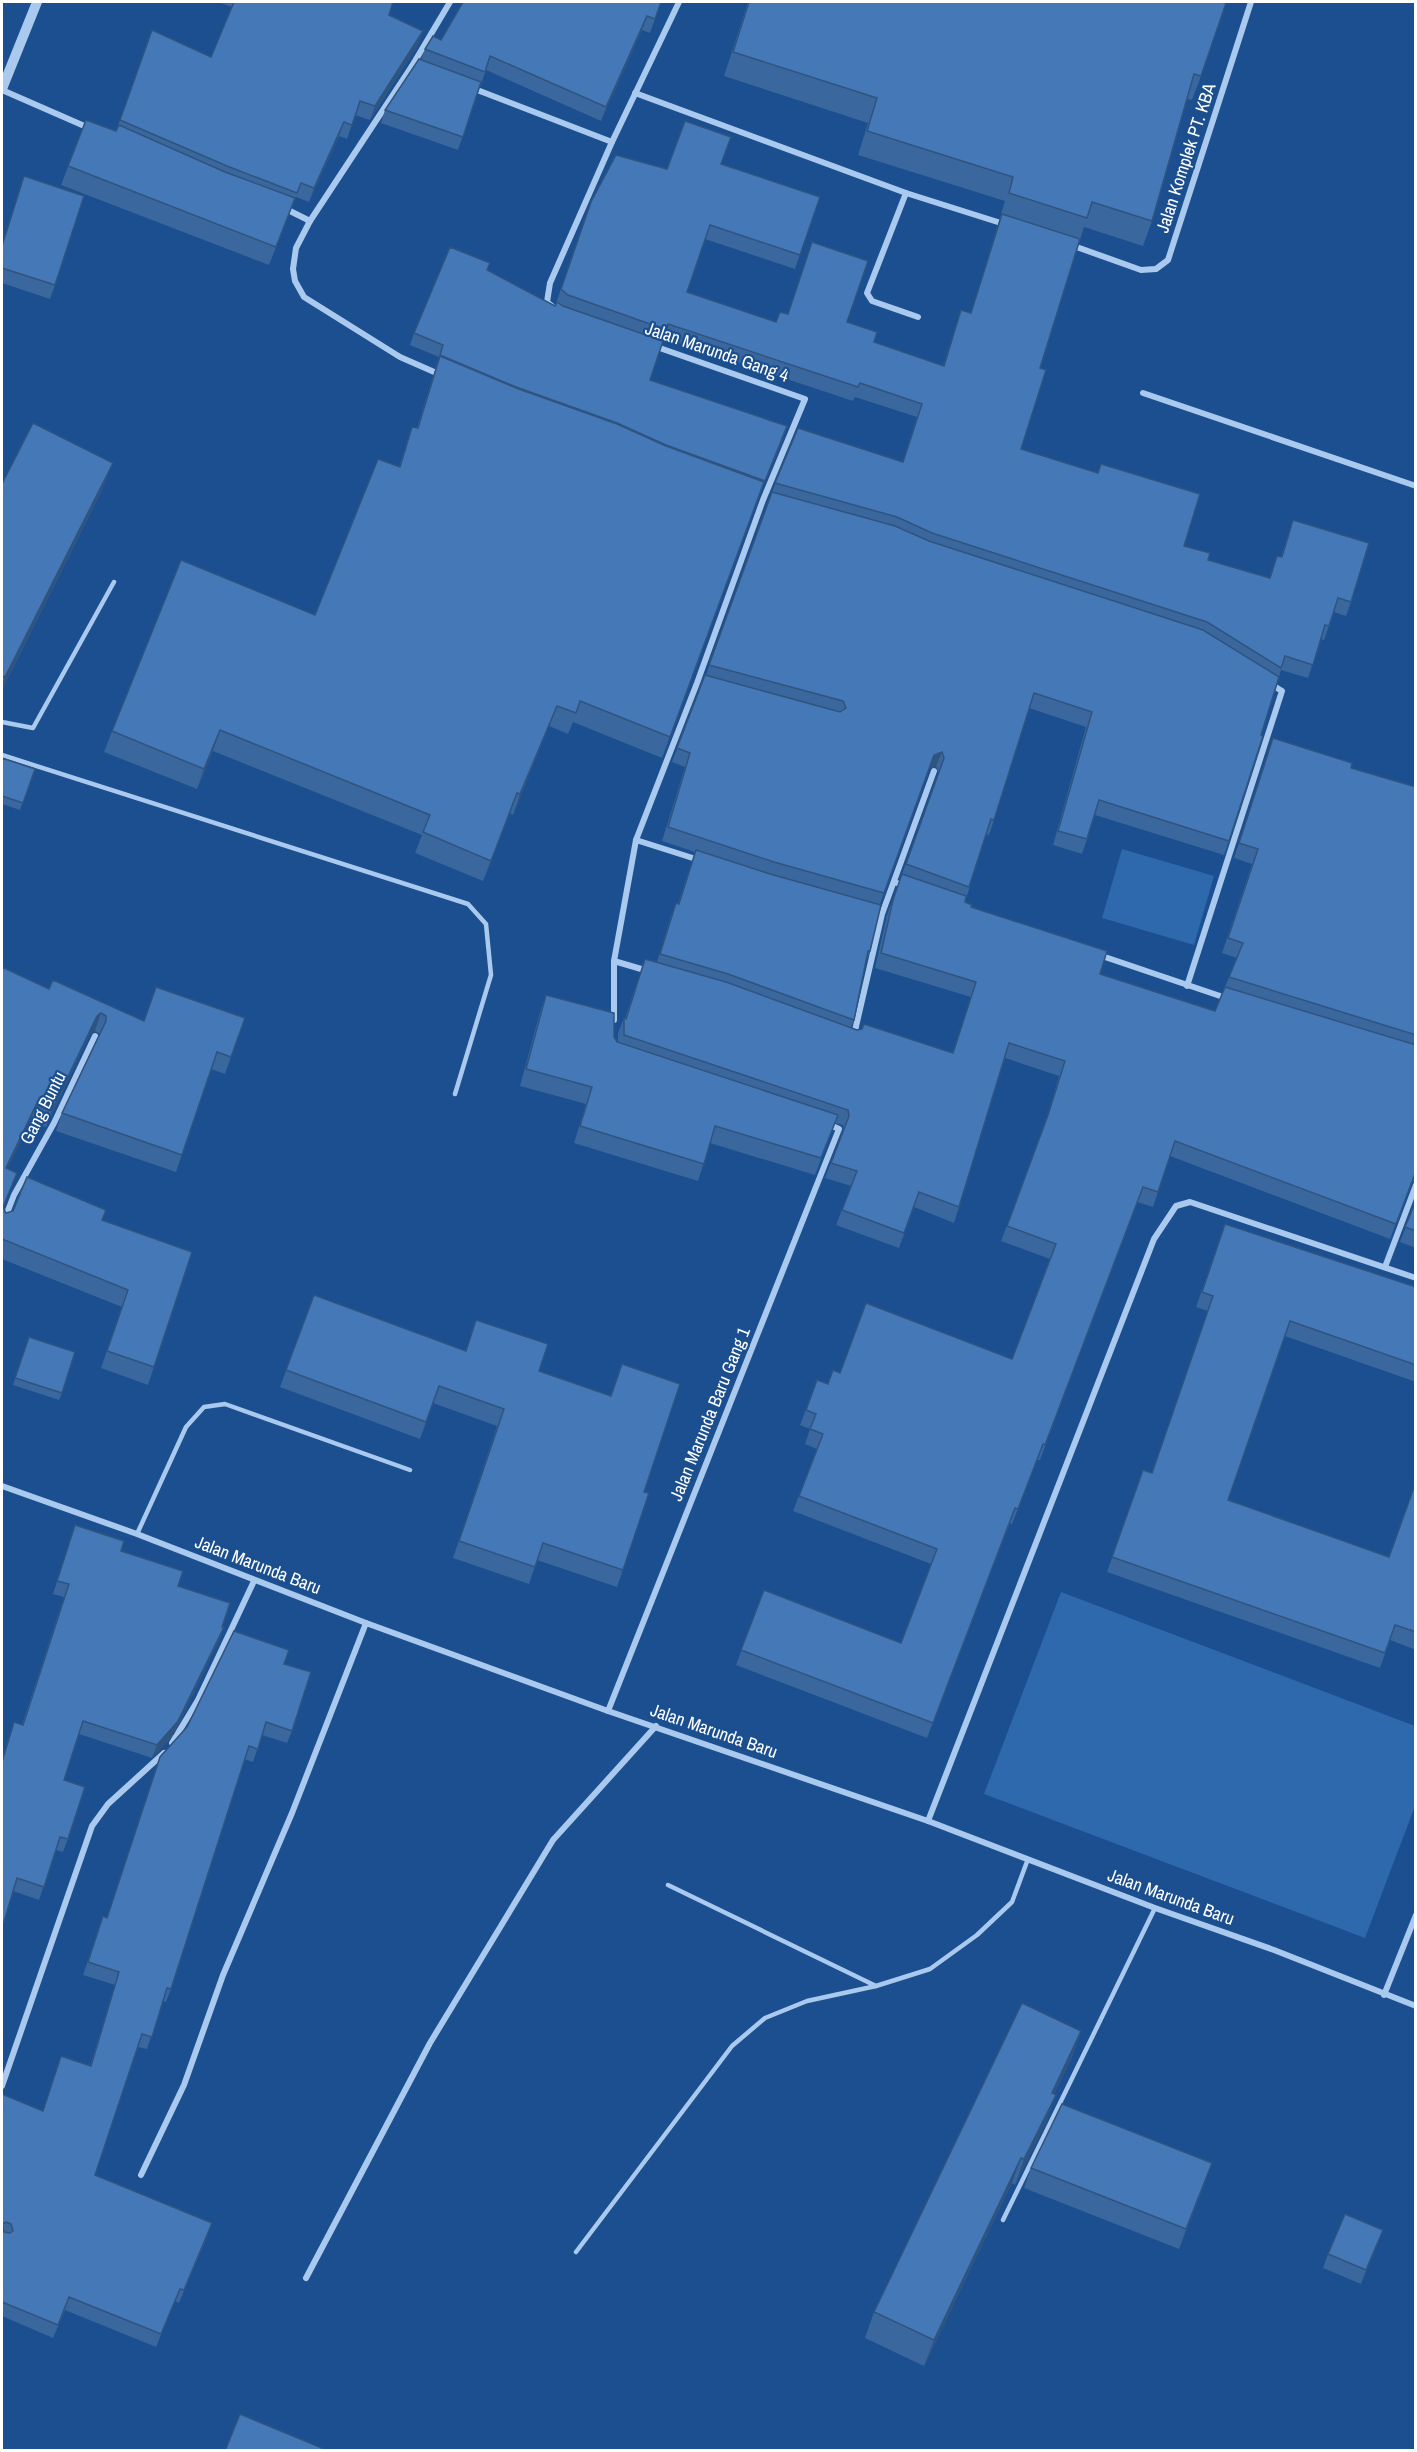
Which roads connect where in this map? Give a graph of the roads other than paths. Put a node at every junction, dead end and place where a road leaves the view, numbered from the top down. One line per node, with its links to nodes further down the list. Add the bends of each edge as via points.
1 (37, 2): 8 (street)
2 (450, 2): 5 (street)
3 (679, 2): 9 (street)
4 (1251, 2): 16 (street, Jalan Komplek PT. KBA, via 1168,260 1156,269 1141,270)
5 (412, 66): 6 (street); 14 (street)
6 (430, 72)
7 (470, 87): 11 (street)
8 (2, 89): 10 (street)
9 (634, 93): 11 (street); 12 (street)
10 (96, 131)
11 (612, 142): 17 (street, via 550,283 547,302)
12 (906, 193): 15 (street); 18 (street, via 867,293 872,301)
13 (272, 204): 14 (street)
14 (310, 221): 20 (street, via 296,248 293,269 304,297 400,357)
15 (1006, 225)
16 (1063, 243)
17 (560, 313)
18 (918, 317)
19 (649, 344): 24 (street, Jalan Marunda Gang 4, via 805,399)
20 (444, 376)
21 (1143, 393): 22 (street)
22 (1416, 486)
23 (752, 496): 24 (street)
24 (763, 500): 25 (street); 28 (street)
25 (774, 503)
26 (114, 582): 30 (lane, via 33,728)
27 (1262, 679): 42 (street, via 1282,691)
28 (697, 683): 29 (street); 33 (street)
29 (708, 686)
30 (2, 722)
31 (2, 755): 47 (lane, via 468,904 486,924 491,975)
32 (934, 771): 35 (street)
33 (636, 840): 34 (street); 40 (street)
34 (702, 861)
35 (894, 882): 36 (street); 38 (street)
36 (917, 890)
37 (871, 911): 38 (street)
38 (882, 914): 46 (street, via 853,1040)
39 (1097, 954): 42 (street)
40 (614, 961): 41 (street); 44 (street)
41 (658, 973)
42 (1187, 986): 43 (street)
43 (1233, 1000)
44 (614, 1024)
45 (95, 1036): 50 (street, Gang Buntu)
46 (843, 1036)
47 (455, 1094)
48 (825, 1122): 58 (street, Jalan Marunda Baru Gang 1, via 839,1129)
49 (1416, 1185): 51 (street)
50 (2, 1226)
51 (1385, 1267): 52 (street); 60 (street, via 1190,1202 1176,1206 1154,1239)
52 (1416, 1278)
53 (410, 1470): 55 (lane, via 225,1404 204,1407 186,1427)
54 (2, 1486): 55 (street, Jalan Marunda Baru)
55 (137, 1534): 56 (street, Jalan Marunda Baru)
56 (254, 1581): 57 (street, Jalan Marunda Baru); 68 (street, via 178,1737 108,1804 92,1826)
57 (366, 1623): 58 (street, Jalan Marunda Baru); 69 (street, via 223,1975 184,2085)
58 (609, 1710): 59 (street, Jalan Marunda Baru)
59 (656, 1726): 60 (street, Jalan Marunda Baru); 72 (street, via 553,1840 430,2043)
60 (928, 1821): 61 (street, Jalan Marunda Baru)
61 (1028, 1859): 63 (street, Jalan Marunda Baru); 65 (lane, via 1012,1902 977,1935 930,1969)
62 (668, 1885): 65 (lane)
63 (1155, 1908): 66 (street, Jalan Marunda Baru, via 1274,1950); 70 (lane)
64 (1416, 1915): 66 (street)
65 (876, 1986): 71 (lane, via 807,2001 765,2018 732,2046)
66 (1384, 1995): 67 (street, Jalan Marunda Baru)
67 (1416, 2006)
68 (2, 2086)
69 (141, 2175)
70 (1003, 2220)
71 (576, 2252)
72 (306, 2278)

